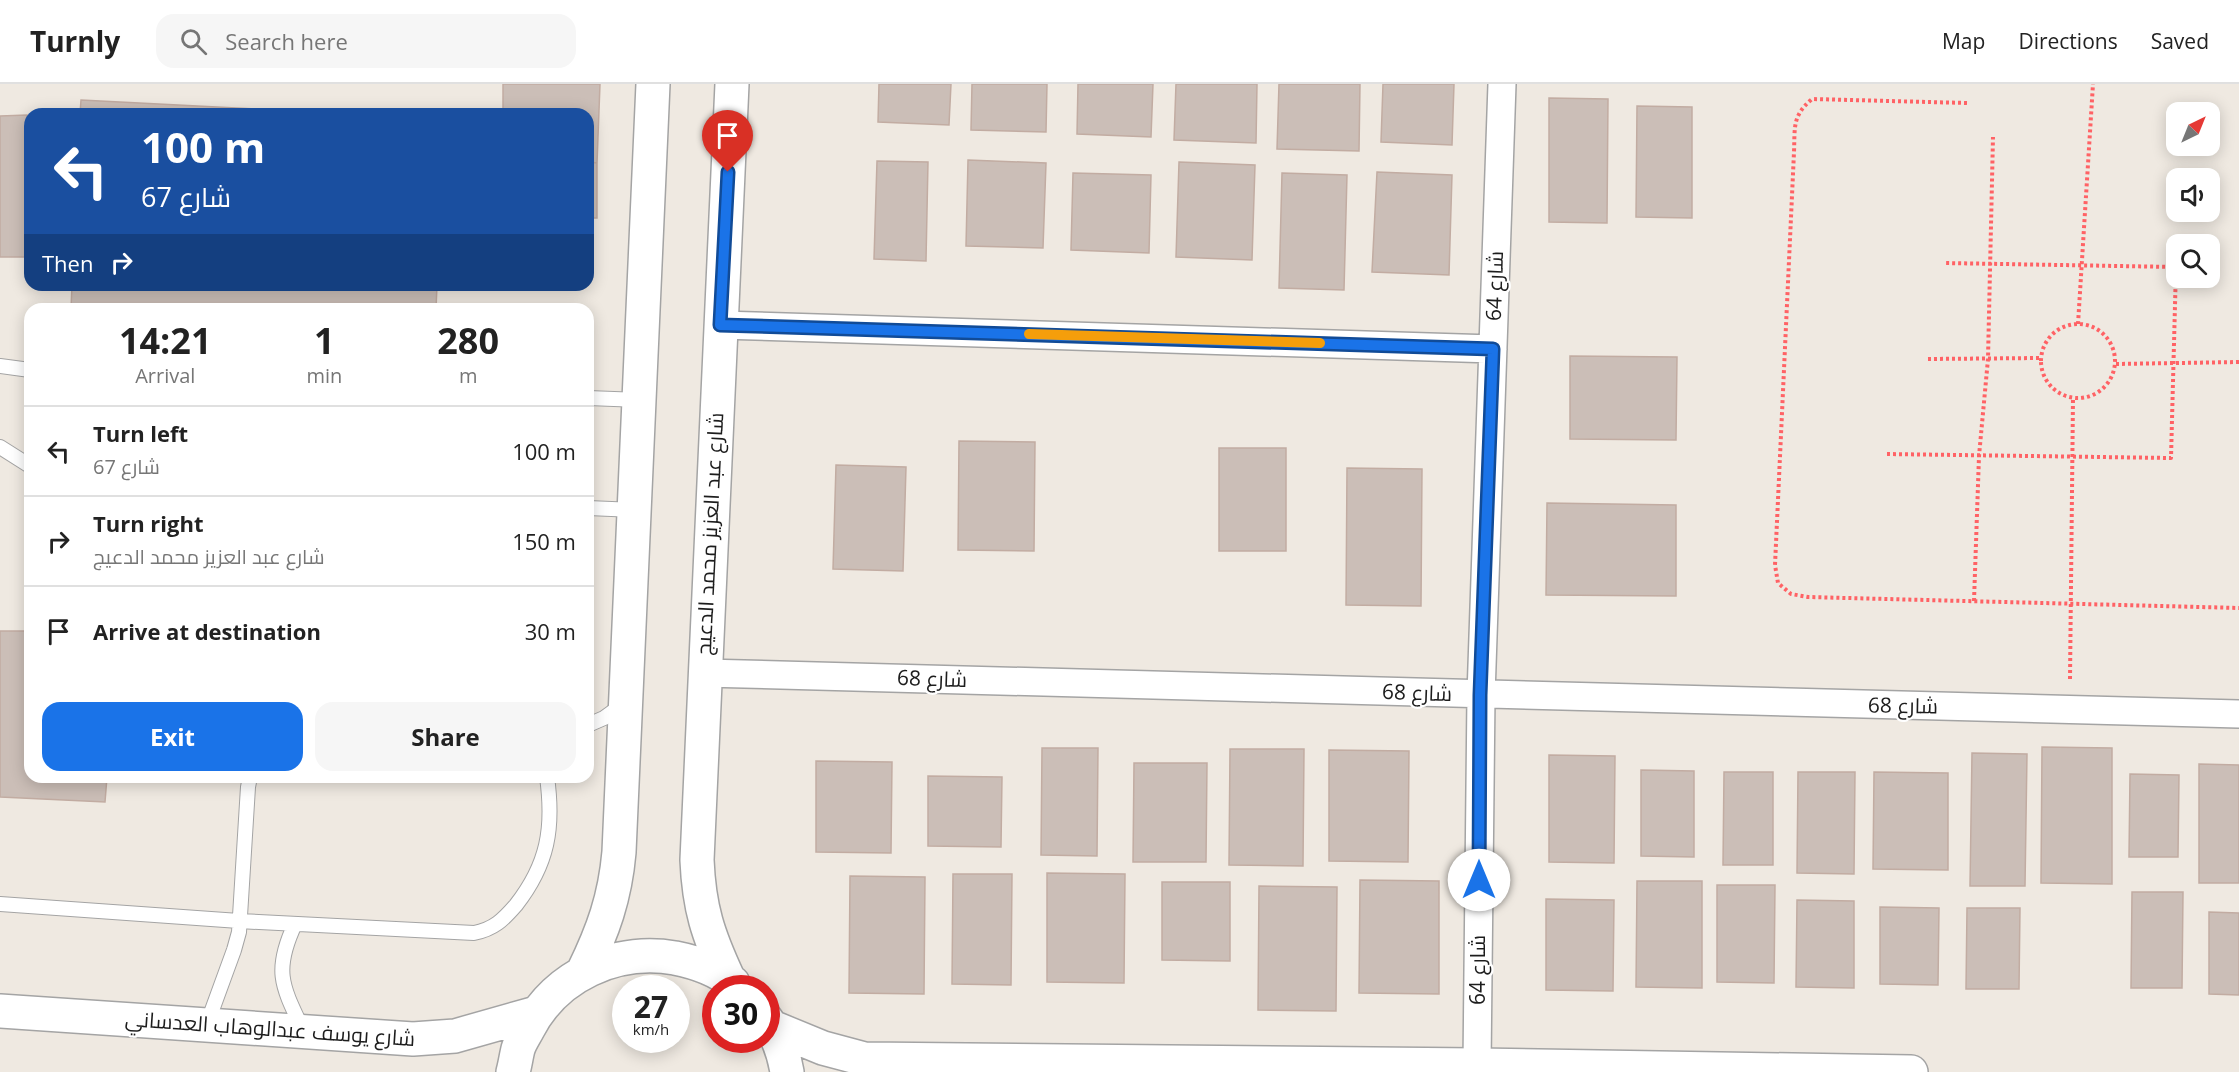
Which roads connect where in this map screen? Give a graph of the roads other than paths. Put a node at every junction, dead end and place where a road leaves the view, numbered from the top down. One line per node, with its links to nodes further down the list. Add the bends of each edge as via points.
1 (653, 84): 9 (street)
2 (732, 84): 4 (street, شارع عبد العزيز محمد الدعيج)
3 (1503, 84): 5 (street, شارع 64)
4 (720, 325): 5 (street); 14 (street, شارع عبد العزيز محمد الدعيج)
5 (1493, 349): 15 (street, شارع 64)
6 (0, 366): 7 (lane)
7 (24, 369)
8 (594, 398): 9 (lane)
9 (640, 400): 13 (street)
10 (0, 447): 11 (lane)
11 (24, 462)
12 (594, 508): 13 (lane)
13 (635, 510): 16 (street)
14 (704, 673): 15 (street, شارع 68); 26 (street, شارع عبد العزيز محمد الدعيج, via 698,888 708,936)
15 (1480, 695): 17 (street, شارع 68); 33 (street, شارع 64)
16 (626, 702): 18 (lane); 24 (street, via 616,883 602,932)
17 (2239, 714)
18 (594, 722)
19 (249, 783): 22 (lane)
20 (548, 783): 23 (lane, via 550,826 544,855 529,888 490,930 474,933)
21 (0, 904): 22 (lane)
22 (239, 921): 23 (lane); 29 (lane, via 234,950)
23 (294, 924): 31 (lane, via 281,966 286,994)
24 (583, 972): 25 (street, via 618,958 656,955 693,962); 28 (street, via 557,990)
25 (718, 975)
26 (730, 975)
27 (0, 1011): 29 (street, شارع يوسف عبدالوهاب العدساني)
28 (536, 1013): 31 (street, شارع يوسف عبدالوهاب العدساني, via 434,1039); 34 (street, via 518,1048)
29 (206, 1026): 31 (street, شارع يوسف عبدالوهاب العدساني)
30 (780, 1028): 33 (street, via 823,1048 864,1059)
31 (304, 1032)
32 (780, 1048): 35 (street)
33 (1477, 1065): 36 (street)
34 (513, 1072)
35 (787, 1072)
36 (1911, 1072)

